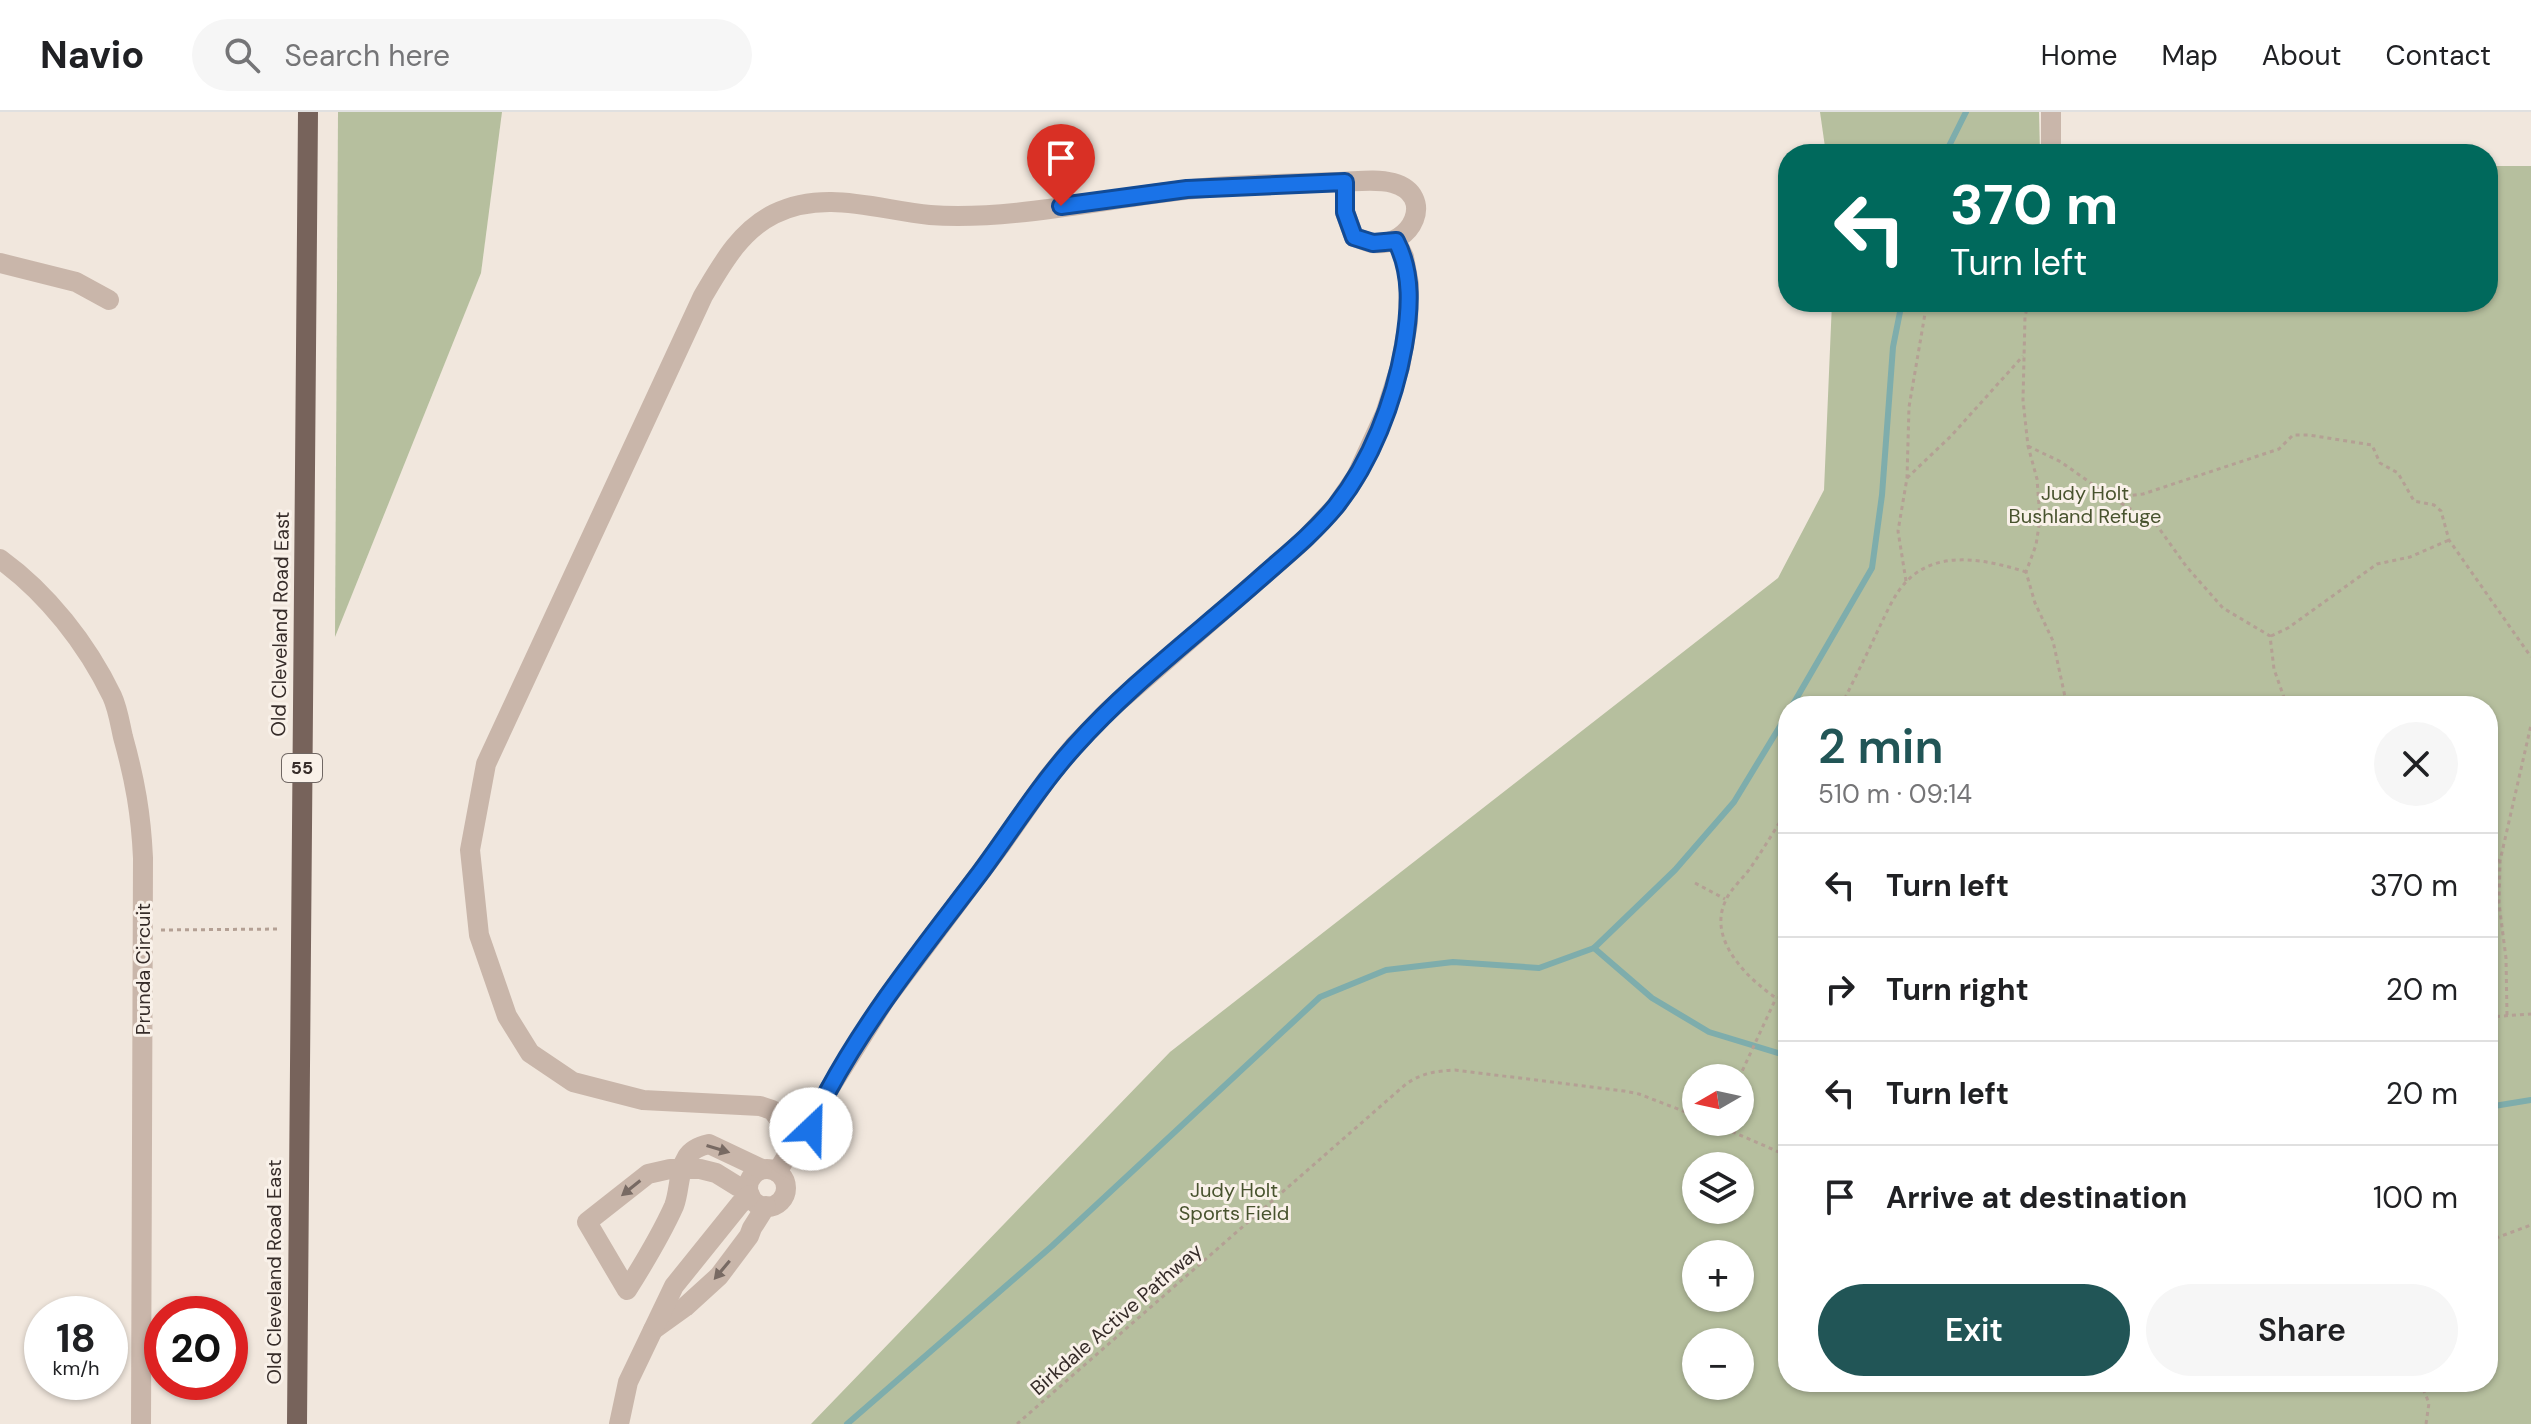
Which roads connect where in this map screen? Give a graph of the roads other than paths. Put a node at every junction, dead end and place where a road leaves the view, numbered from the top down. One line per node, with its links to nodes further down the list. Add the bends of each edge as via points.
1 (308, 112): 15 (main road, Old Cleveland Road East / 55)
2 (2051, 112): 3 (street)
3 (2051, 144)
4 (1345, 182): 5 (street, via 1345,212 1354,237 1373,243); 5 (street, via 1393,183 1408,191 1416,219); 9 (street, via 1187,189 998,214 942,216 853,201 805,204 774,214 748,231 703,296 486,764 471,864 479,935 507,1016 530,1053 573,1082 643,1100 760,1106 772,1110)
5 (1396, 241): 9 (street, via 1409,284 1405,338 1385,414 1356,477 1304,540 1074,746 885,1000 828,1091 811,1129 802,1135)
6 (0, 263): 7 (street, via 76,282)
7 (109, 300)
8 (0, 559): 14 (street, Prunda Circuit, via 67,624 113,698 138,799 143,858)
9 (790, 1133): 11 (street, via 788,1154)
10 (682, 1170): 10 (street, one-way to 10, via 648,1174 587,1222 627,1290 675,1203); 11 (street, one-way to 11, via 688,1155 709,1144); 12 (street, via 716,1173)
11 (770, 1171): 12 (street, via 753,1175); 12 (street, via 784,1181 781,1201)
12 (755, 1197): 13 (street, via 740,1204 674,1286); 13 (street, one-way to 13, via 749,1236 719,1276)
13 (650, 1333): 16 (street, via 628,1382)
14 (141, 1424)
15 (297, 1424)
16 (619, 1424)

